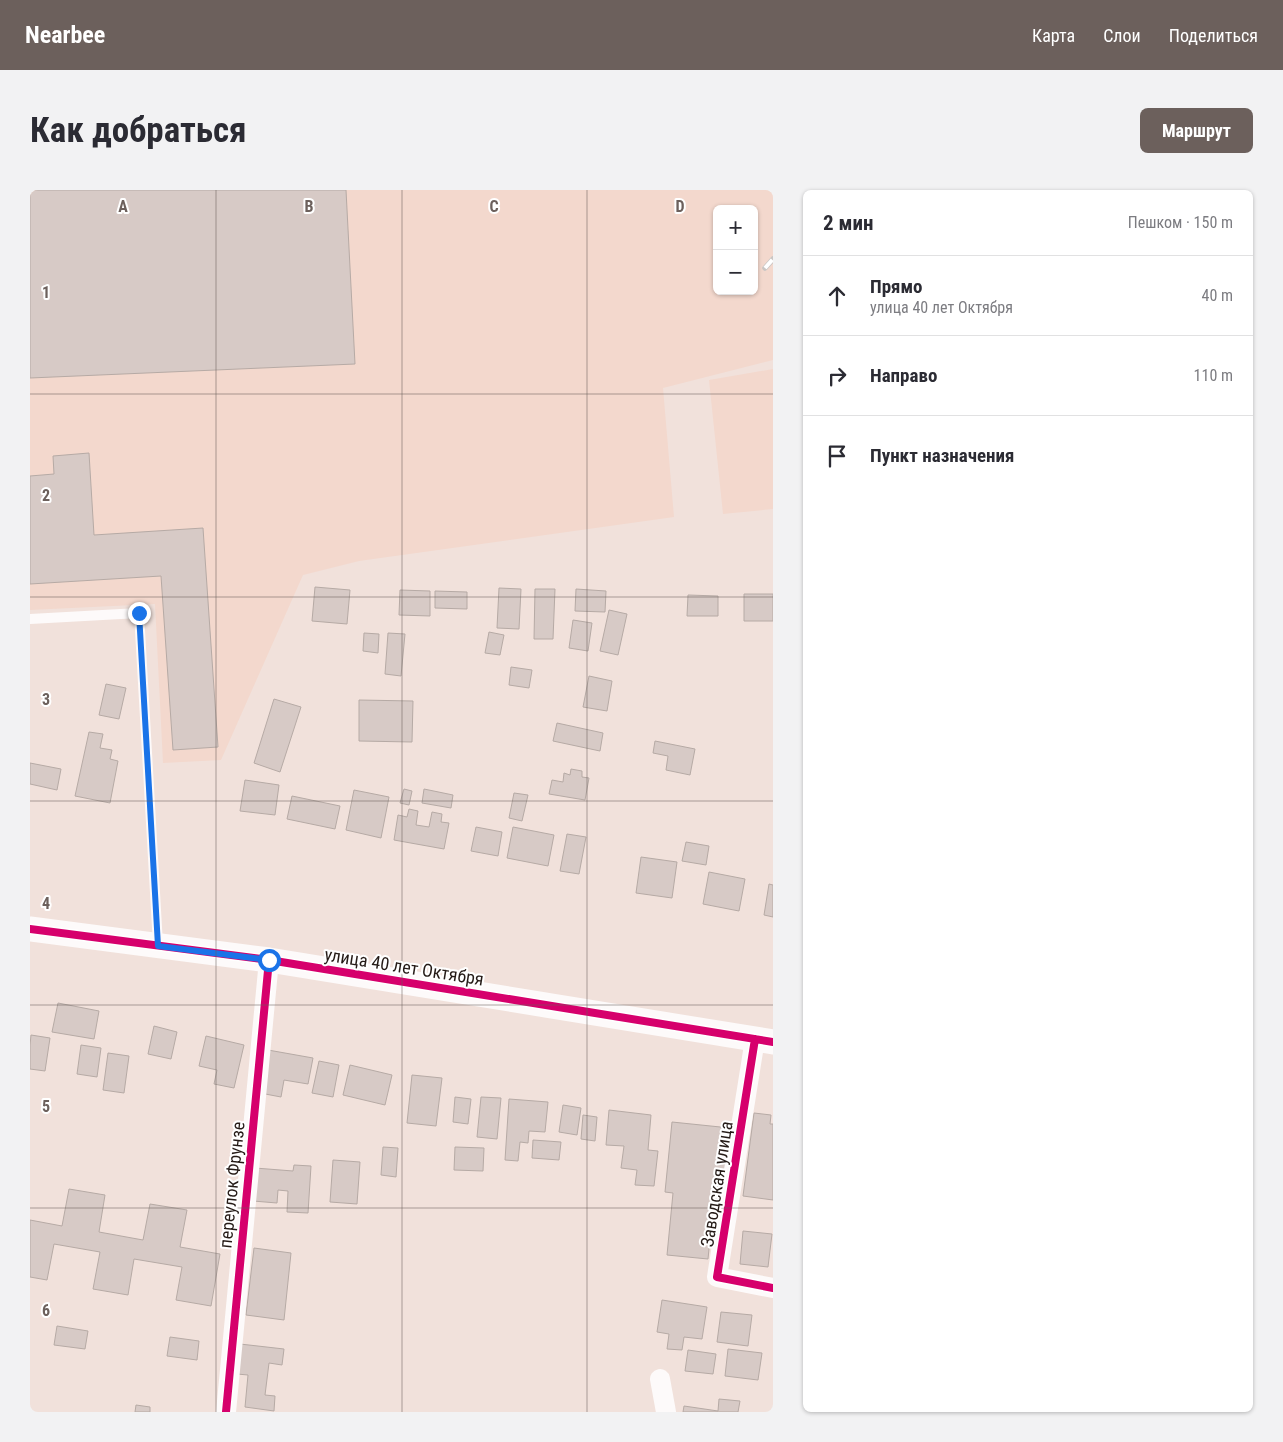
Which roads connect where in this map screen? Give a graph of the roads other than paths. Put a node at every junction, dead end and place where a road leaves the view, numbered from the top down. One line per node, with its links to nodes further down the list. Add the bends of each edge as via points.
1 (30, 619): 3 (lane, via 139,613)
2 (30, 929): 3 (street, улица 40 лет Октября)
3 (158, 946): 4 (street, улица 40 лет Октября)
4 (269, 960): 5 (street, улица 40 лет Октября); 8 (street, переулок Фрунзе)
5 (764, 1040): 6 (street, Заводская улица, via 717,1277)
6 (773, 1288)
7 (660, 1379): 9 (street)
8 (226, 1412)
9 (666, 1412)

